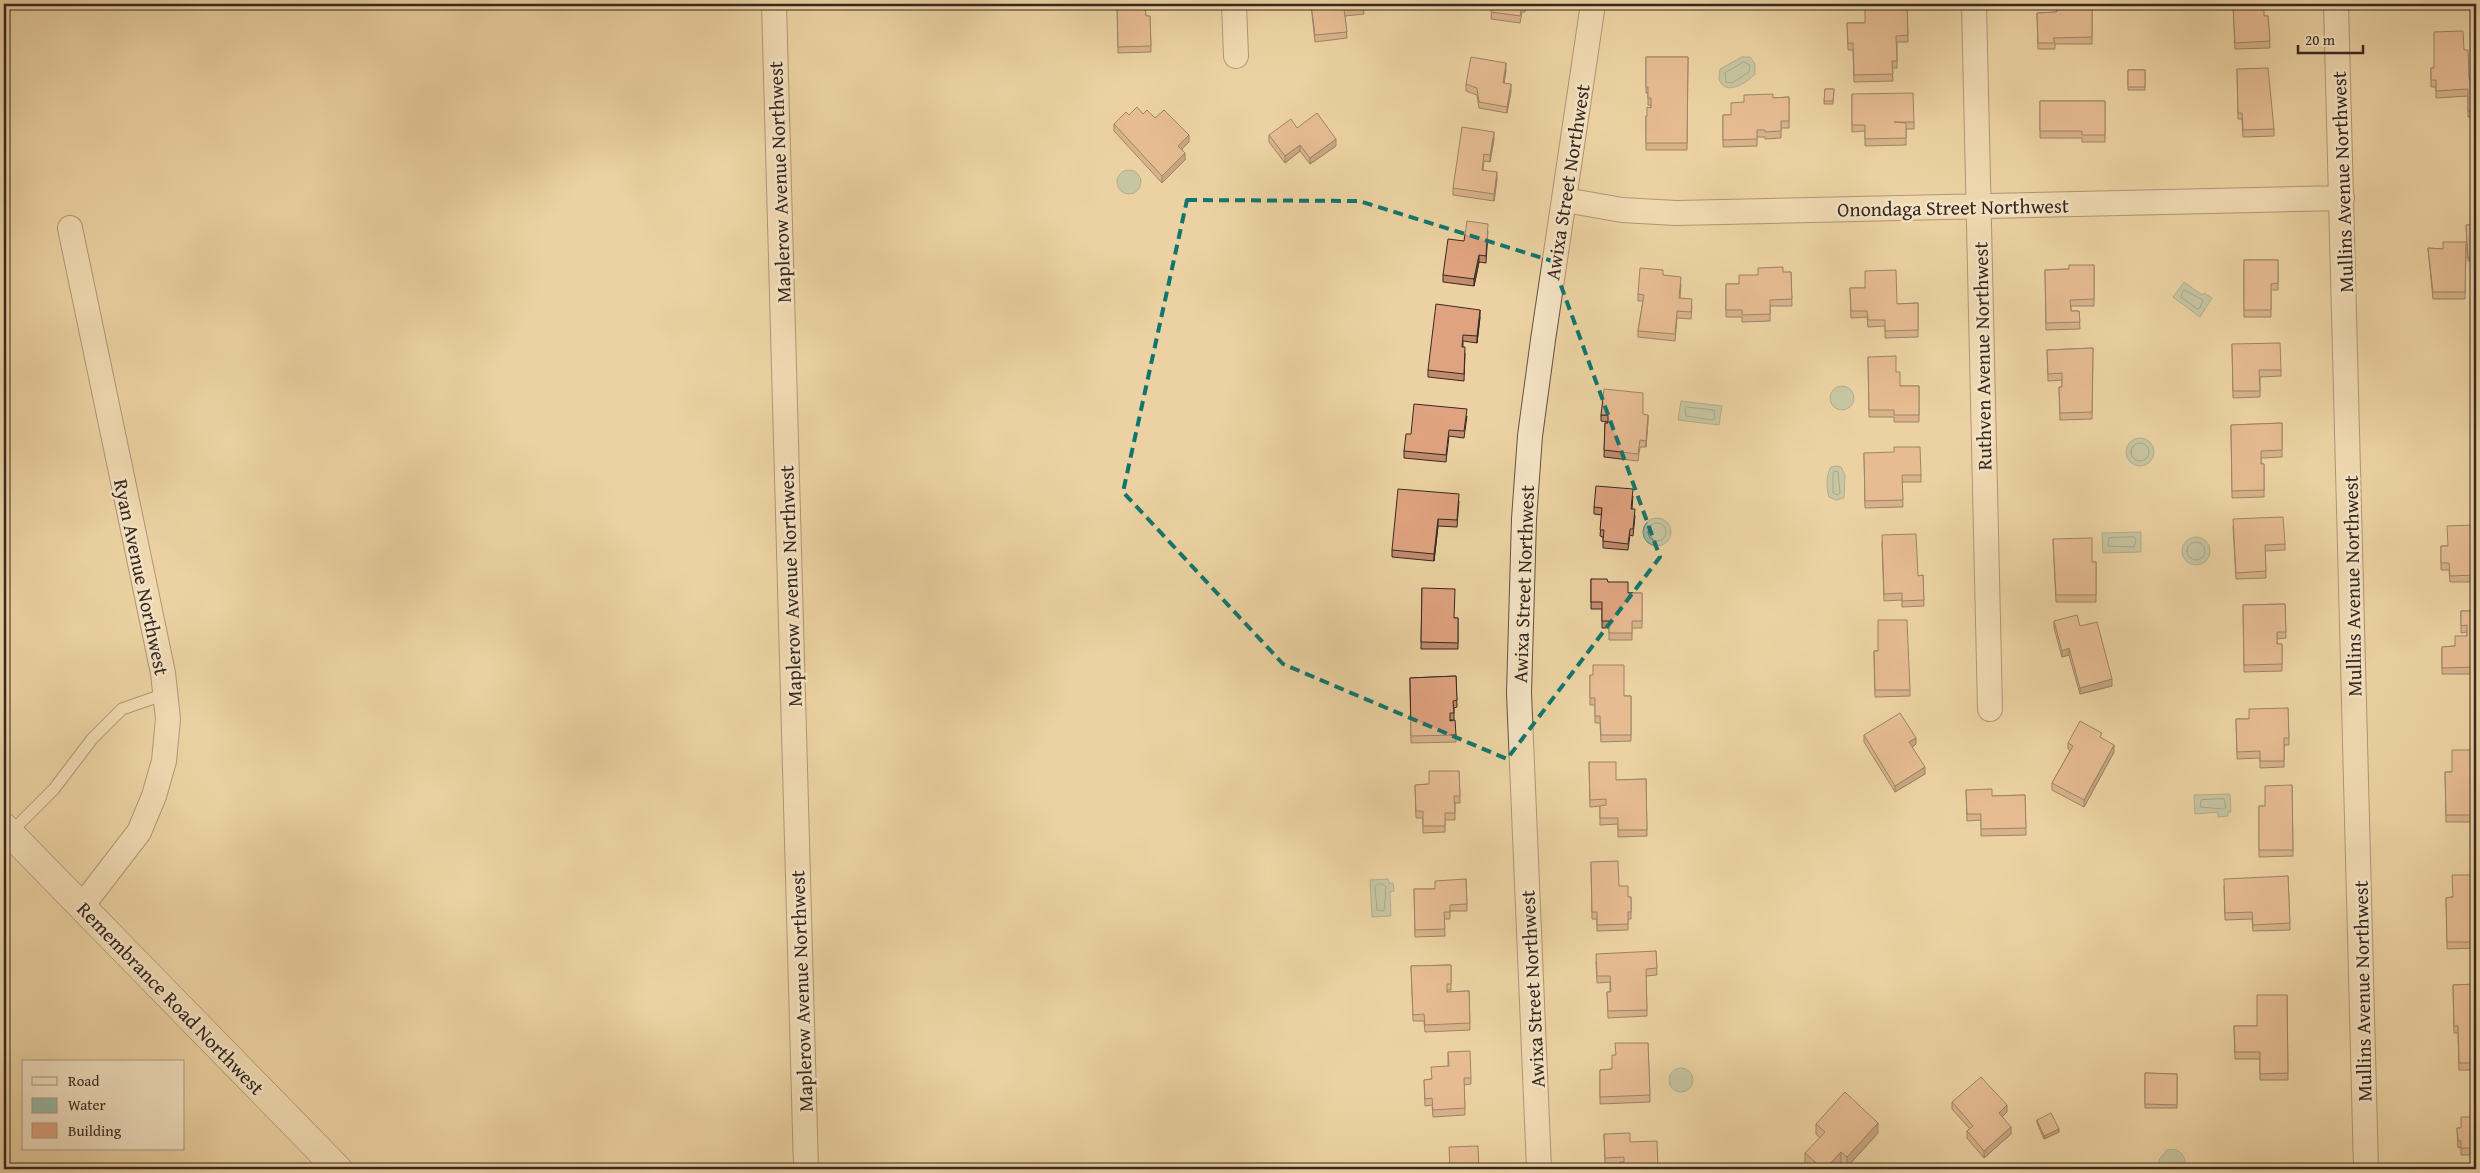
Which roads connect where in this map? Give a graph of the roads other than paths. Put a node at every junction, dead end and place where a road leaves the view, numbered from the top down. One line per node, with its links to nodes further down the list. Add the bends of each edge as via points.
1 (774, 4): 16 (street, Maplerow Avenue Northwest)
2 (1234, 4): 6 (street)
3 (1593, 4): 8 (street, Awixa Street Northwest)
4 (1974, 4): 9 (street, Ruthven Avenue Northwest)
5 (2336, 4): 7 (street, Mullins Avenue Northwest)
6 (1236, 56)
7 (2342, 198): 9 (street, Onondaga Street Northwest); 18 (street, Mullins Avenue Northwest)
8 (1565, 200): 9 (street, Onondaga Street Northwest, via 1622,210 1676,213); 17 (street, Awixa Street Northwest, via 1530,436 1521,590 1519,693)
9 (1978, 208): 12 (street, Ruthven Avenue Northwest)
10 (70, 228): 11 (street, Ryan Avenue Northwest)
11 (165, 694): 13 (lane, via 122,709 92,738 54,789); 14 (street, Ryan Avenue Northwest, via 168,719 164,762 154,796 139,832)
12 (1990, 709)
13 (7, 830): 14 (main road, Remembrance Road Northwest)
14 (82, 906): 15 (main road, Remembrance Road Northwest)
15 (338, 1169)
16 (806, 1169)
17 (1539, 1169)
18 (2366, 1169)

